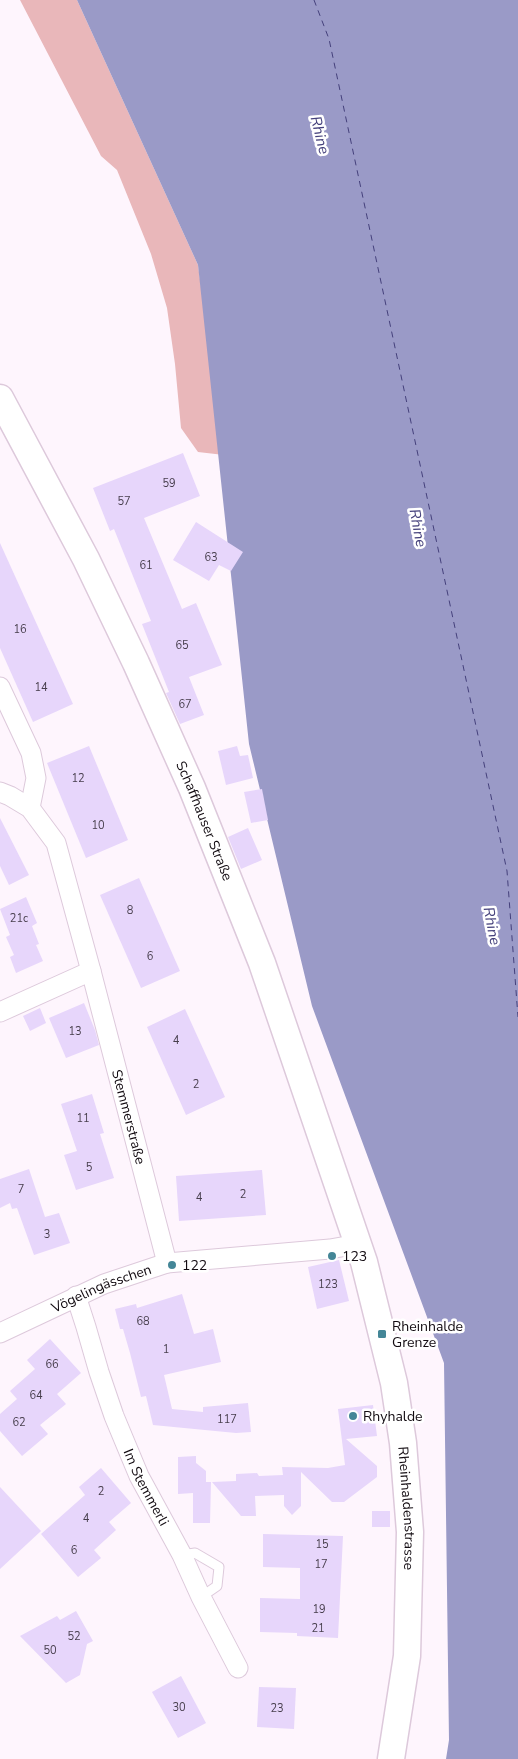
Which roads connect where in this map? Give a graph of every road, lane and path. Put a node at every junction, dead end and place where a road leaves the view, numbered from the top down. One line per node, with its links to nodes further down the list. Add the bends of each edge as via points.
1 (0, 398): 7 (main road, Schaffhauser Straße, via 90,568 192,788 262,963)
2 (0, 687): 4 (street, via 31,753 36,778)
3 (0, 792): 4 (street, Stemmerstraße)
4 (30, 808): 5 (street, Stemmerstraße, via 56,843)
5 (91, 971): 6 (street); 8 (street, Stemmerstraße)
6 (0, 1012)
7 (361, 1253): 8 (street, Vögelingässchen, via 330,1249); 14 (main road, Rheinhaldenstrasse, via 394,1383 403,1443 410,1532 407,1656)
8 (167, 1264): 9 (street, Vögelingässchen)
9 (76, 1296): 10 (street, Vögelingässchen); 11 (street, Im Stemmerli, via 114,1416 139,1476)
10 (0, 1334)
11 (182, 1555): 12 (street, Im Stemmerli); 12 (lane, via 195,1553 219,1567 216,1586)
12 (201, 1597): 13 (street, Im Stemmerli)
13 (238, 1668)
14 (392, 1759)

